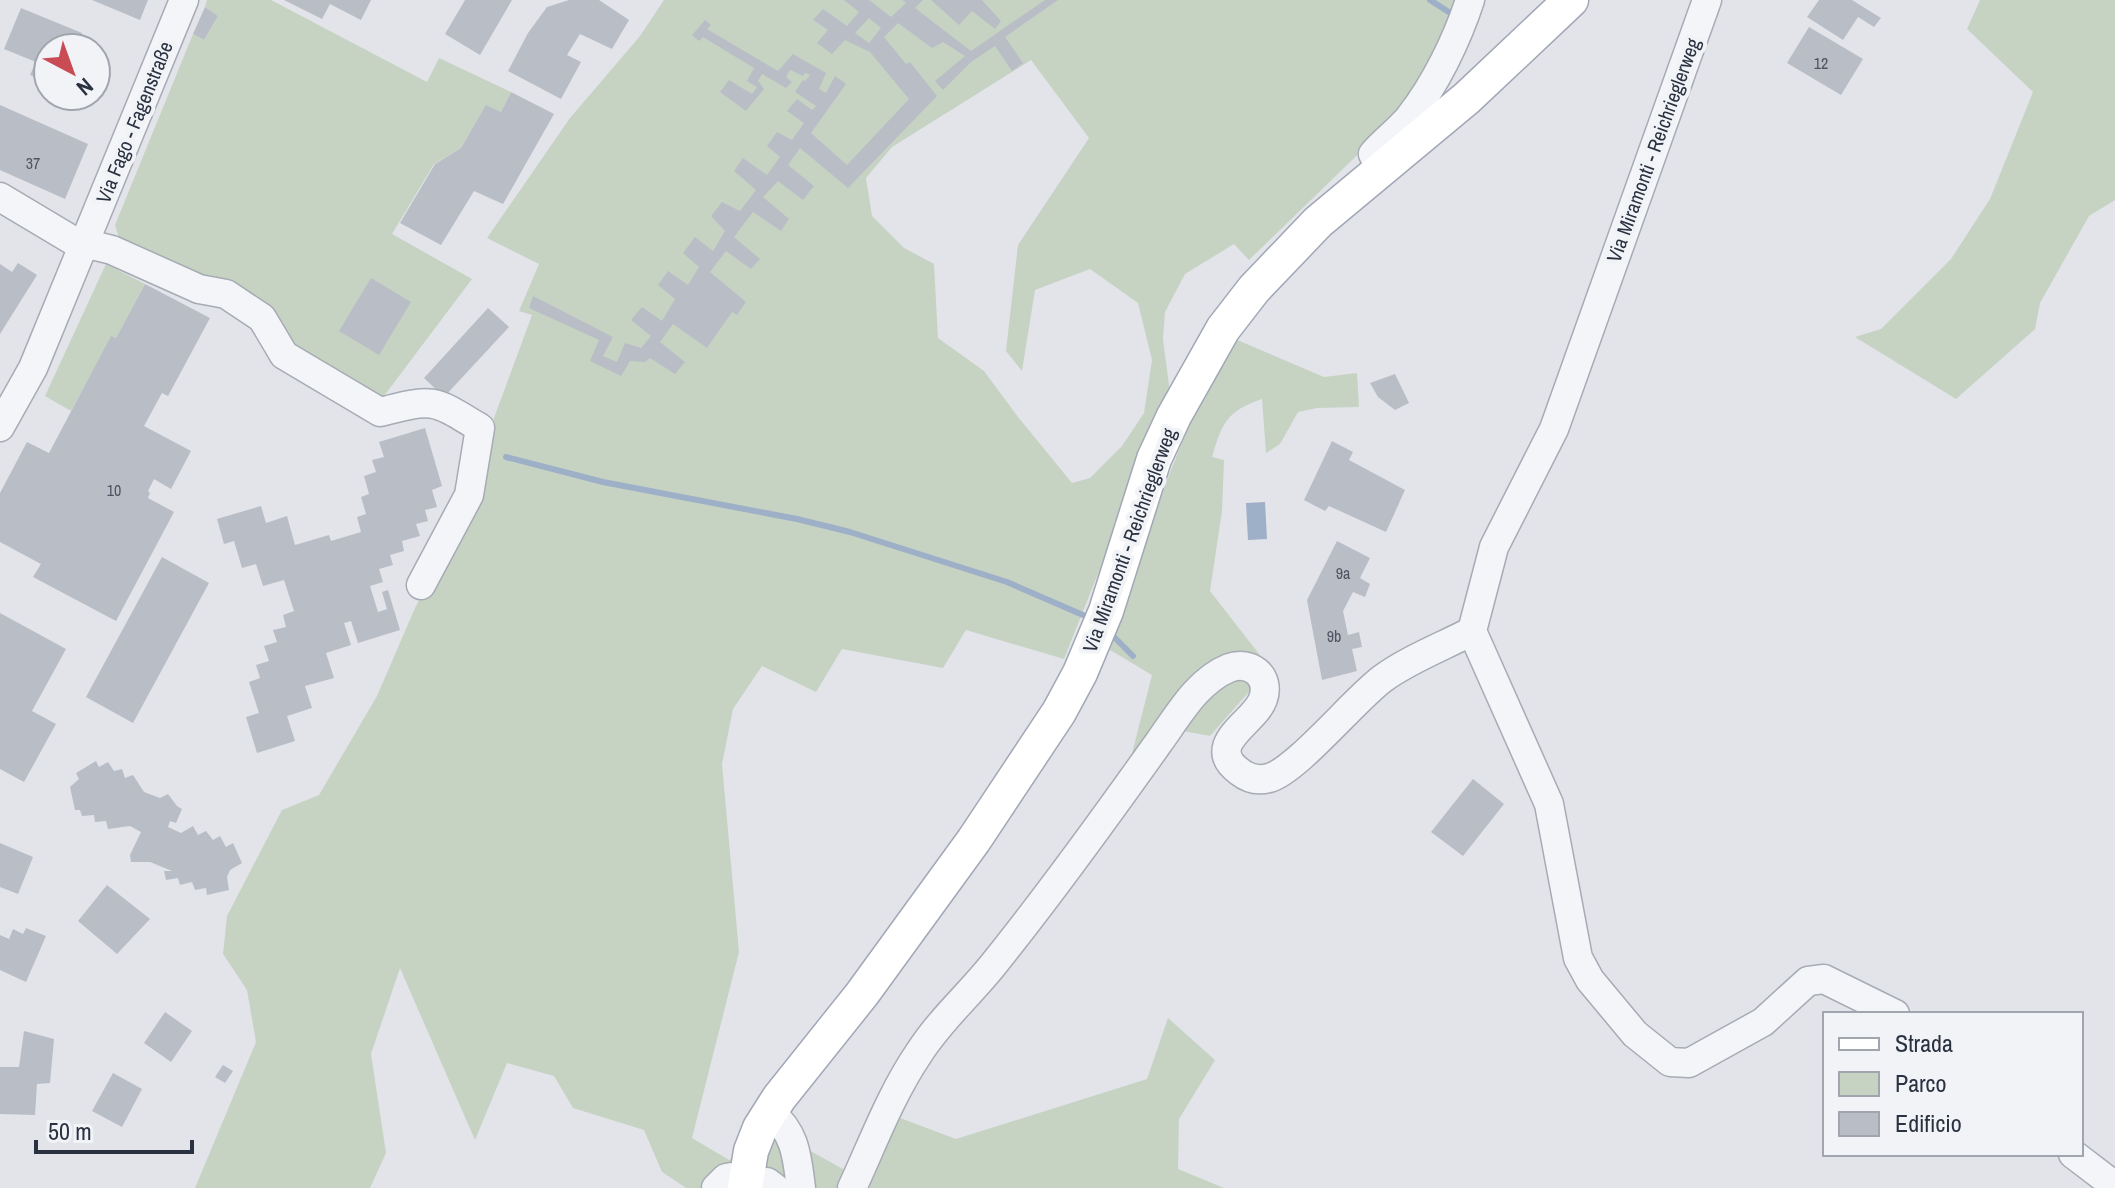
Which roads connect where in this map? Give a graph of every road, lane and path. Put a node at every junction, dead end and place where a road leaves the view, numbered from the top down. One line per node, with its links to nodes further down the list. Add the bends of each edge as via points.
1 (184, 0): 7 (street, Via Fago - Fagenstraße)
2 (1470, 0): 5 (street, via 1417,107 1373,154)
3 (1571, 0): 5 (main road, Via Miramonti - Reichrieglerweg, via 1467,98)
4 (1707, 0): 10 (street, Via Miramonti - Reichrieglerweg, via 1554,429 1494,547)
5 (1380, 168): 12 (main road, Via Miramonti - Reichrieglerweg, via 1318,222 1223,329 1154,459 1106,611 1059,712 862,994)
6 (0, 197): 7 (street)
7 (84, 244): 8 (street, Via Fago - Fagenstraße, via 33,368); 9 (street, via 112,250 199,289 226,294 262,318 284,355 380,412 418,402 441,404 480,428 469,495)
8 (0, 427)
9 (421, 585)
10 (1472, 631): 11 (street, via 1549,804 1578,958 1599,992 1654,1051 1670,1062 1698,1060 1763,1022 1816,978); 17 (street, via 1383,678 1270,778 1246,776 1228,755 1231,736 1260,706 1263,680 1250,667 1239,665 1204,684 1021,930 926,1042 892,1100)
11 (1891, 1012)
12 (770, 1112): 14 (main road, Via Miramonti - Reichrieglerweg, via 751,1151); 16 (street, via 790,1133)
13 (2076, 1156): 15 (street)
14 (747, 1185)
15 (2115, 1186)
16 (801, 1188)
17 (852, 1188)

